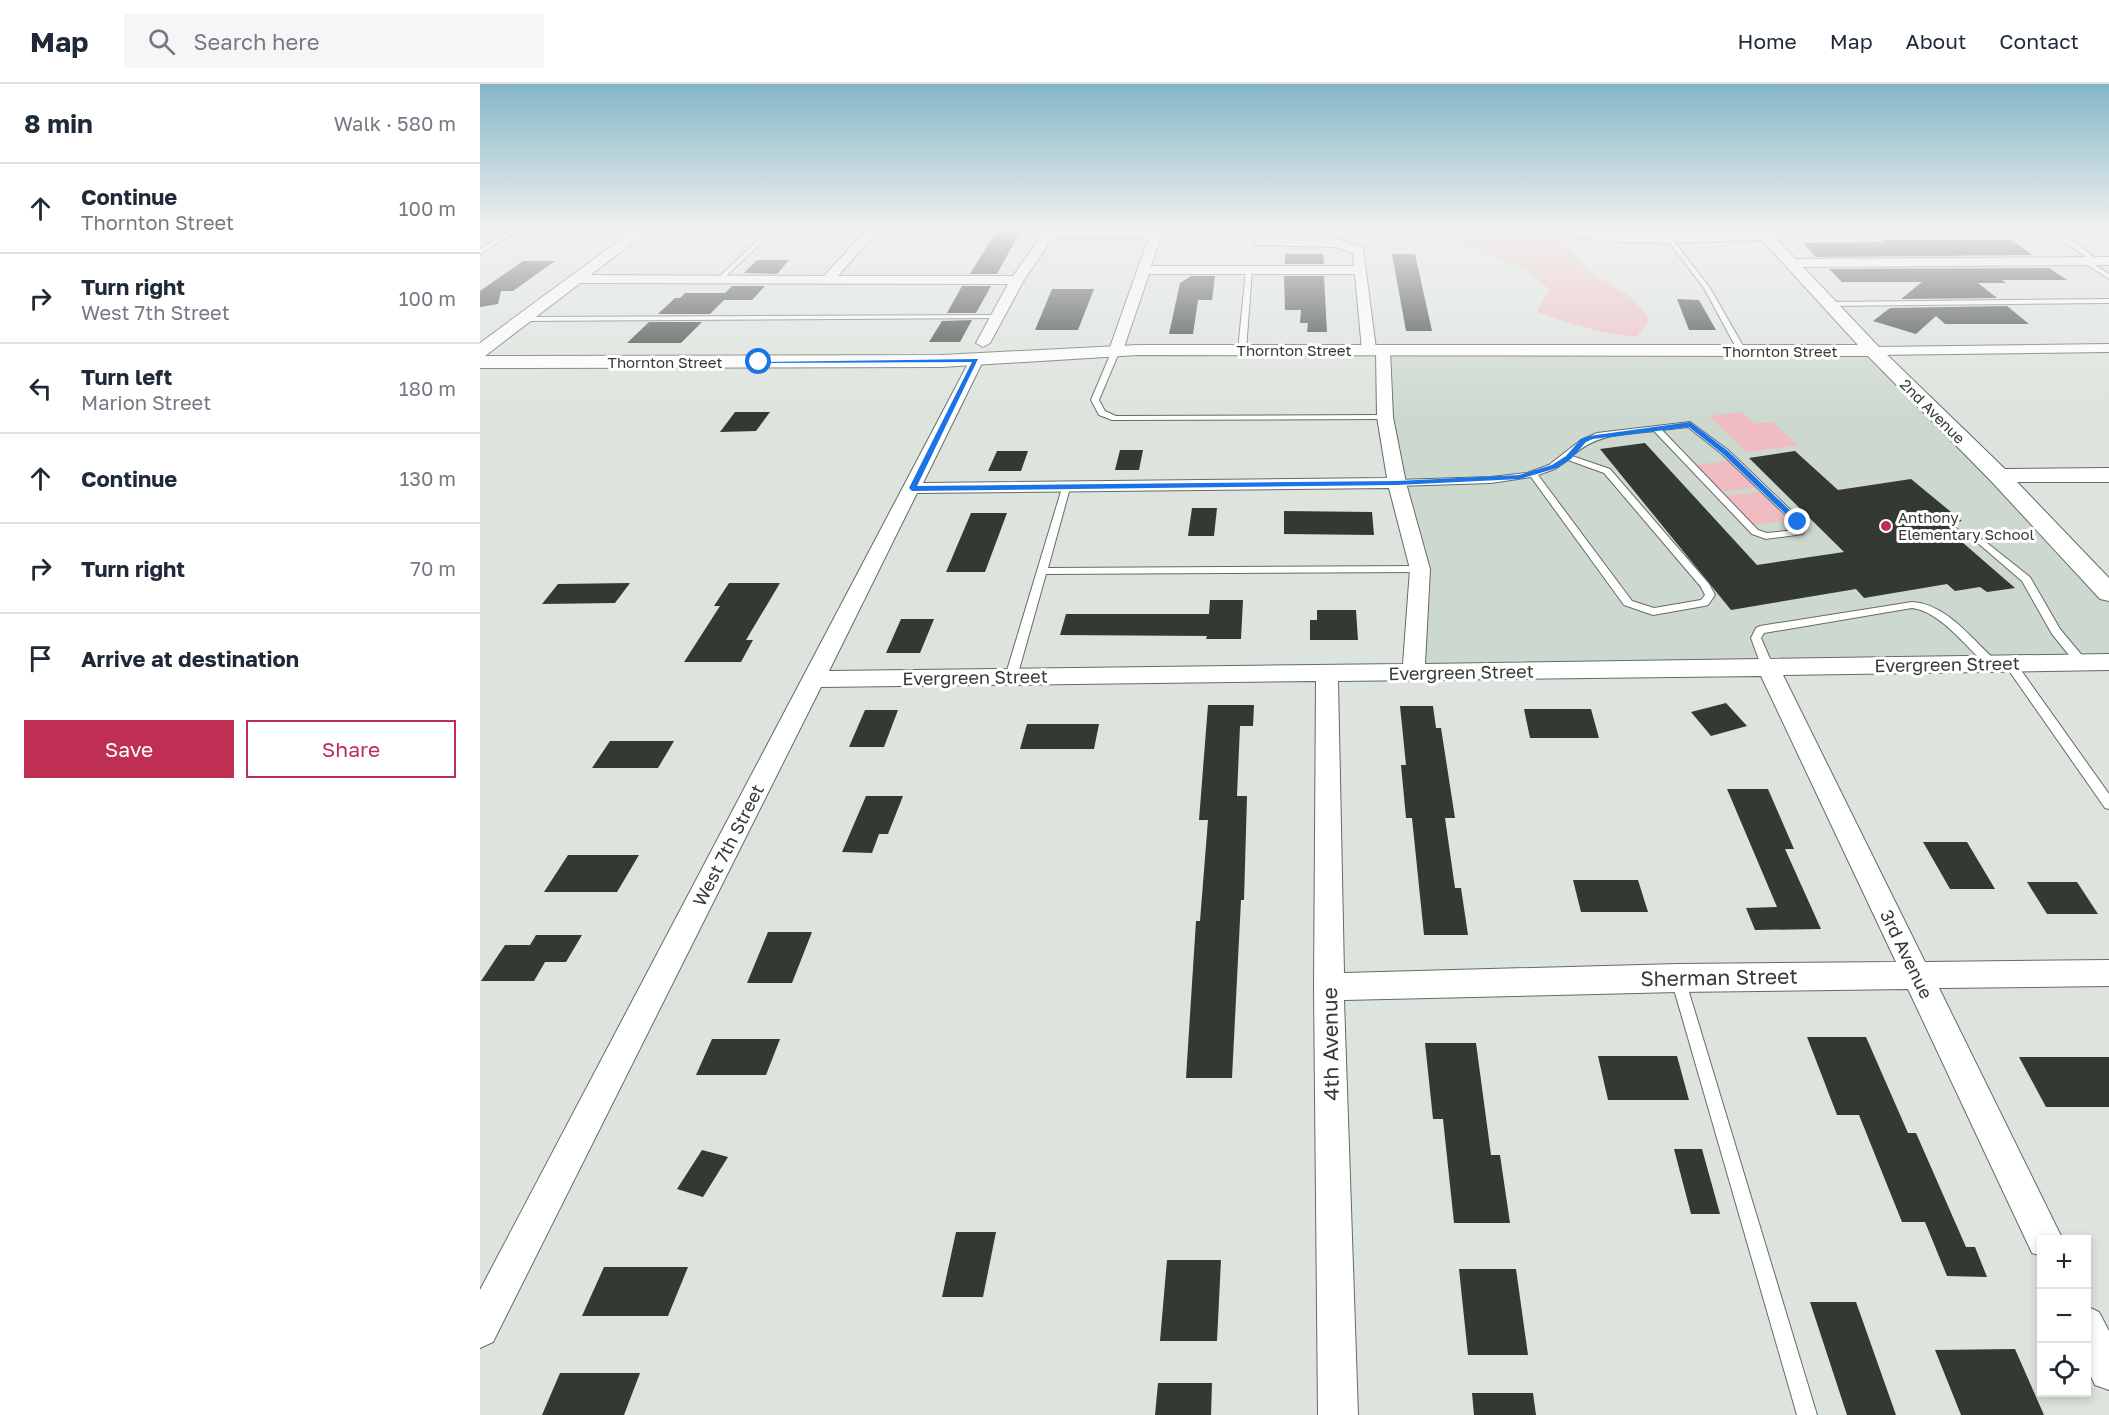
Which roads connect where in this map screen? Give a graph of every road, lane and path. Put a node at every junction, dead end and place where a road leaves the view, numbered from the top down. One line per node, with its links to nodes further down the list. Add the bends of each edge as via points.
1 (561, 290): 11 (street)
2 (1012, 290): 10 (street, West 7th Street)
3 (1135, 290): 13 (street)
4 (1247, 290): 14 (lane)
5 (1365, 290): 15 (street)
6 (1708, 290): 17 (lane)
7 (1815, 290): 9 (street, 2nd Avenue)
8 (2109, 301): 9 (lane)
9 (1828, 304): 18 (street, 2nd Avenue)
10 (997, 317): 11 (lane); 19 (street, West 7th Street)
11 (522, 319): 16 (street)
12 (2109, 348): 18 (street, Thornton Street)
13 (1116, 350): 14 (street, Thornton Street); 19 (street, Thornton Street); 21 (lane, via 1095,400 1102,413 1115,418)
14 (1242, 350): 15 (street, Thornton Street)
15 (1376, 350): 17 (street, Thornton Street); 21 (street)
16 (480, 351)
17 (1742, 351): 18 (street, Thornton Street)
18 (1873, 351): 26 (street, 2nd Avenue)
19 (980, 352): 20 (street, Thornton Street); 28 (street, West 7th Street)
20 (480, 362)
21 (1385, 417): 27 (street)
22 (1656, 428): 22 (lane, via 1755,532 1766,536 1800,532 1798,522 1690,424); 23 (lane, via 1592,437)
23 (1568, 457): 24 (lane, via 1555,467); 24 (lane, via 1607,471 1705,586 1710,595 1704,603 1653,612 1628,603)
24 (1533, 474): 27 (lane)
25 (2109, 475): 26 (street)
26 (1999, 476): 33 (street, 2nd Avenue)
27 (1397, 483): 29 (street); 31 (street)
28 (912, 488): 29 (street); 41 (street, West 7th Street)
29 (1066, 488): 32 (lane)
30 (1982, 542): 35 (lane, via 2026,579 2056,631)
31 (1420, 569): 32 (lane); 39 (street)
32 (1043, 571): 40 (lane)
33 (2109, 593)
34 (2000, 662): 35 (street, Evergreen Street); 37 (street, Evergreen Street); 37 (lane, via 1937,612 1912,605 1760,630 1756,638); 42 (lane)
35 (2081, 662): 36 (street, Evergreen Street)
36 (2109, 662)
37 (1768, 668): 39 (street, Evergreen Street); 44 (street, 3rd Avenue)
38 (1327, 673): 39 (street, Evergreen Street); 40 (street, Evergreen Street); 46 (street, 4th Avenue)
39 (1413, 673)
40 (1011, 676): 41 (street, Evergreen Street)
41 (813, 679): 48 (street, West 7th Street)
42 (2109, 804)
43 (2109, 973): 44 (street, Sherman Street)
44 (1916, 974): 45 (street, Sherman Street); 47 (street, 3rd Avenue)
45 (1678, 978): 46 (street, Sherman Street); 52 (lane)
46 (1329, 987): 51 (street, 4th Avenue)
47 (2043, 1235)
48 (480, 1329)
49 (2091, 1335): 50 (street)
50 (2109, 1371)
51 (1338, 1415)
52 (1807, 1415)

